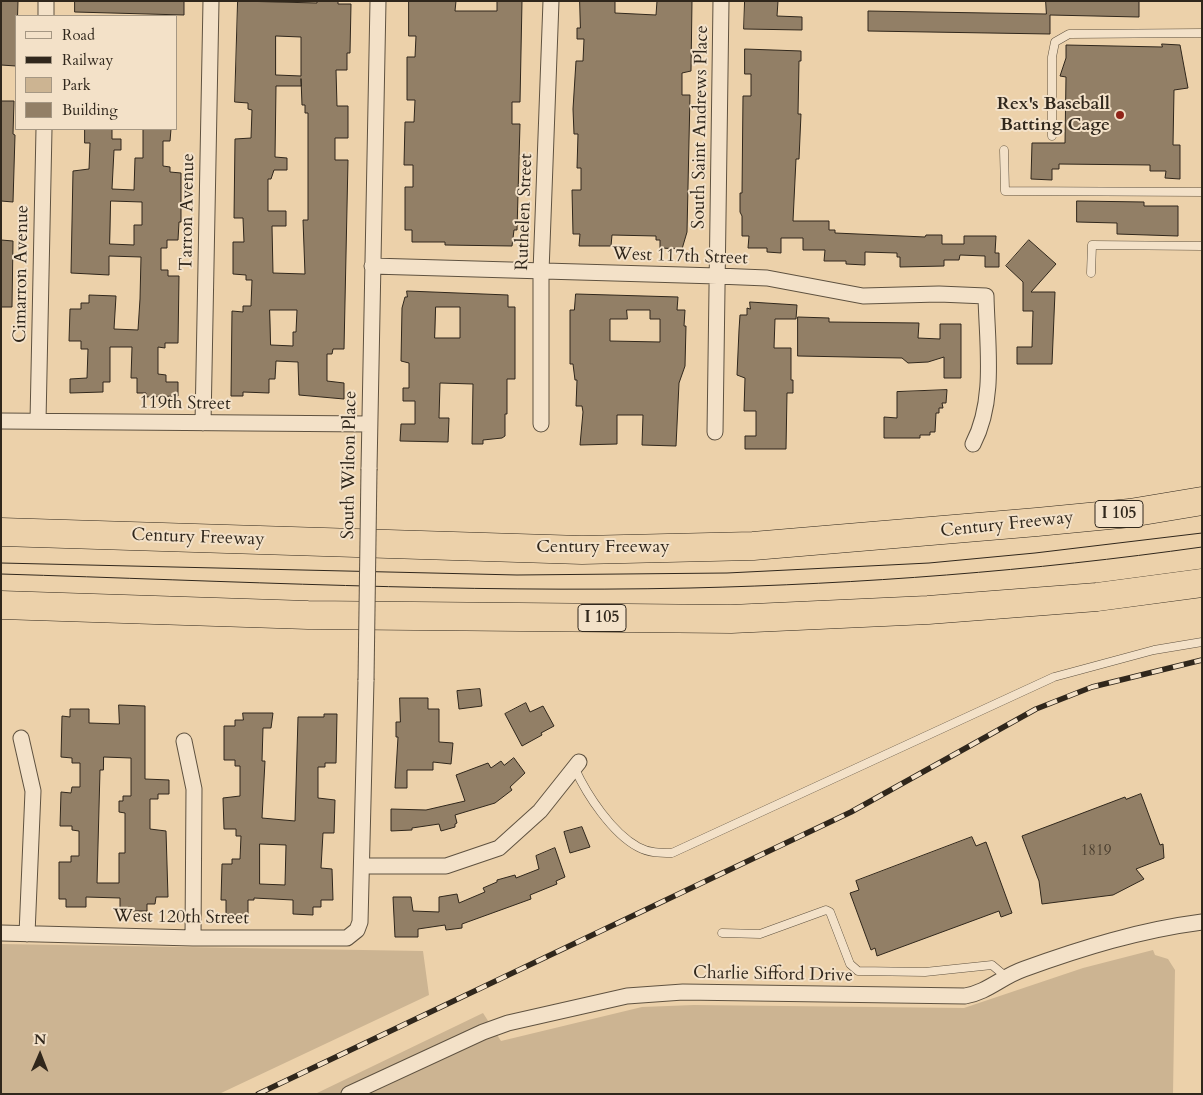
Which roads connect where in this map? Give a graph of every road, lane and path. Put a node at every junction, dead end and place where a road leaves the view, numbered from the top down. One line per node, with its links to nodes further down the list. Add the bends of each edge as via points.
1 (46, 1): 6 (street)
2 (211, 1): 19 (street, Tarron Avenue)
3 (378, 1): 13 (street, South Wilton Place)
4 (551, 1): 14 (street, Ruthelen Street)
5 (721, 1): 16 (street, South Saint Andrews Place)
6 (46, 15)
7 (1202, 33): 9 (lane, via 1069,34 1055,42 1052,56)
8 (44, 130): 18 (street, Cimarron Avenue)
9 (1052, 136)
10 (1004, 150): 11 (lane, via 1005,191)
11 (1202, 192)
12 (1202, 246): 15 (lane, via 1092,245)
13 (372, 266): 14 (street, West 117th Street); 20 (street, South Wilton Place)
14 (541, 272): 16 (street, West 117th Street); 21 (street, Ruthelen Street)
15 (1091, 273)
16 (717, 276): 22 (street, South Saint Andrews Place); 23 (street, West 117th Street, via 767,278 863,296 986,296 987,400 982,427)
17 (1, 421): 18 (street, 119th Street)
18 (38, 421): 19 (street, 119th Street)
19 (203, 423): 20 (street, 119th Street)
20 (369, 424): 32 (street, South Wilton Place, bridge)
21 (541, 424)
22 (715, 432)
23 (973, 444)
24 (1202, 501): 25 (highway, Century Freeway / I 105, via 1130,512 946,531 724,546 582,550)
25 (1, 532)
26 (1202, 583): 27 (highway, I 105, via 1097,597 928,610 731,619 317,615)
27 (1, 605)
28 (1202, 642): 31 (lane, via 1154,650 1054,677 672,853 652,852 637,846 618,830 587,794)
29 (21, 738): 37 (street, via 33,790)
30 (184, 741): 38 (street, via 194,789)
31 (577, 766): 32 (street, via 540,811 499,848 446,866)
32 (362, 866): 34 (street, South Wilton Place)
33 (1202, 922): 39 (street, Charlie Sifford Drive, via 1123,936)
34 (357, 930): 38 (street, West 120th Street, via 347,938)
35 (722, 933): 39 (lane, via 760,934 826,910 830,912 850,964 858,972 925,972 992,965)
36 (1, 934): 37 (street, West 120th Street)
37 (27, 934): 38 (street, West 120th Street)
38 (193, 938)
39 (1005, 976): 40 (street, Charlie Sifford Drive, via 981,993 965,996 683,992 627,996 500,1026)
40 (349, 1094)

